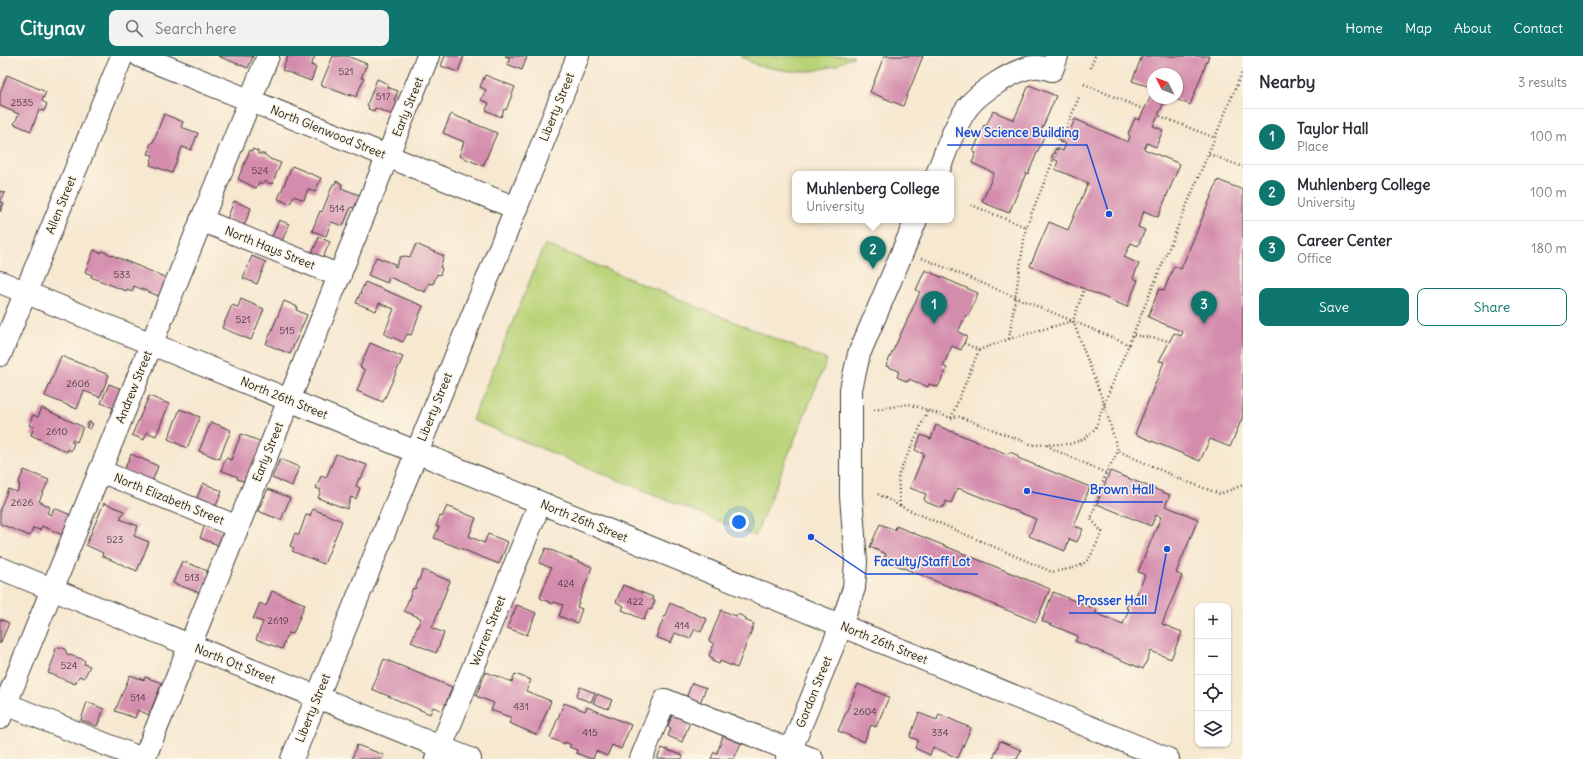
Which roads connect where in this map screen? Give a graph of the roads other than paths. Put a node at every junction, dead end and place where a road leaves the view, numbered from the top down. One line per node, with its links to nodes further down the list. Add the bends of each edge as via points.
1 (122, 56): 15 (street, Allen Street)
2 (140, 56): 7 (street, North Glenwood Street)
3 (268, 56): 7 (street, Andrew Street)
4 (428, 56): 8 (street, Early Street)
5 (578, 56): 10 (street, Liberty Street)
6 (1057, 56): 9 (street, via 1052,70 1041,67 1024,69 980,94 961,118)
7 (250, 100): 8 (street, North Glenwood Street); 11 (street, Andrew Street)
8 (388, 156): 10 (street, North Glenwood Street); 13 (street, Early Street)
9 (937, 171)
10 (516, 208): 19 (street, Liberty Street)
11 (201, 220): 13 (street, North Hays Street); 16 (street, Andrew Street)
12 (915, 223): 25 (street, Gordon Street, via 859,354 852,389 851,496 856,562 854,588)
13 (340, 276): 18 (street, Early Street)
14 (0, 282): 15 (street, North 26th Street)
15 (25, 293): 16 (street, North 26th Street); 17 (street, Allen Street)
16 (151, 344): 18 (street, North 26th Street); 20 (street, Andrew Street)
17 (0, 355)
18 (289, 400): 19 (street, North 26th Street); 22 (street, Early Street)
19 (417, 452): 21 (street, North 26th Street); 27 (street, Liberty Street)
20 (100, 471): 22 (street, North Elizabeth Street); 24 (street, Andrew Street)
21 (540, 503): 25 (street, North 26th Street); 29 (street, Warren Street)
22 (238, 527): 26 (street, Early Street)
23 (0, 568): 24 (street, North Ott Street)
24 (52, 589): 26 (street, North Ott Street); 28 (street, Andrew Street)
25 (841, 626): 30 (street, North 26th Street); 31 (street, Gordon Street)
26 (190, 645): 27 (street, North Ott Street); 32 (street, Early Street)
27 (318, 697): 29 (street, North Ott Street); 33 (street, Liberty Street)
28 (3, 711): 32 (street)
29 (438, 753): 34 (street, North Ott Street)
30 (1139, 754): 37 (street, North 26th Street)
31 (789, 755): 35 (street, via 665,700); 36 (street)
32 (143, 759)
33 (292, 759)
34 (470, 759)
35 (641, 759)
36 (812, 759)
37 (1168, 759)

